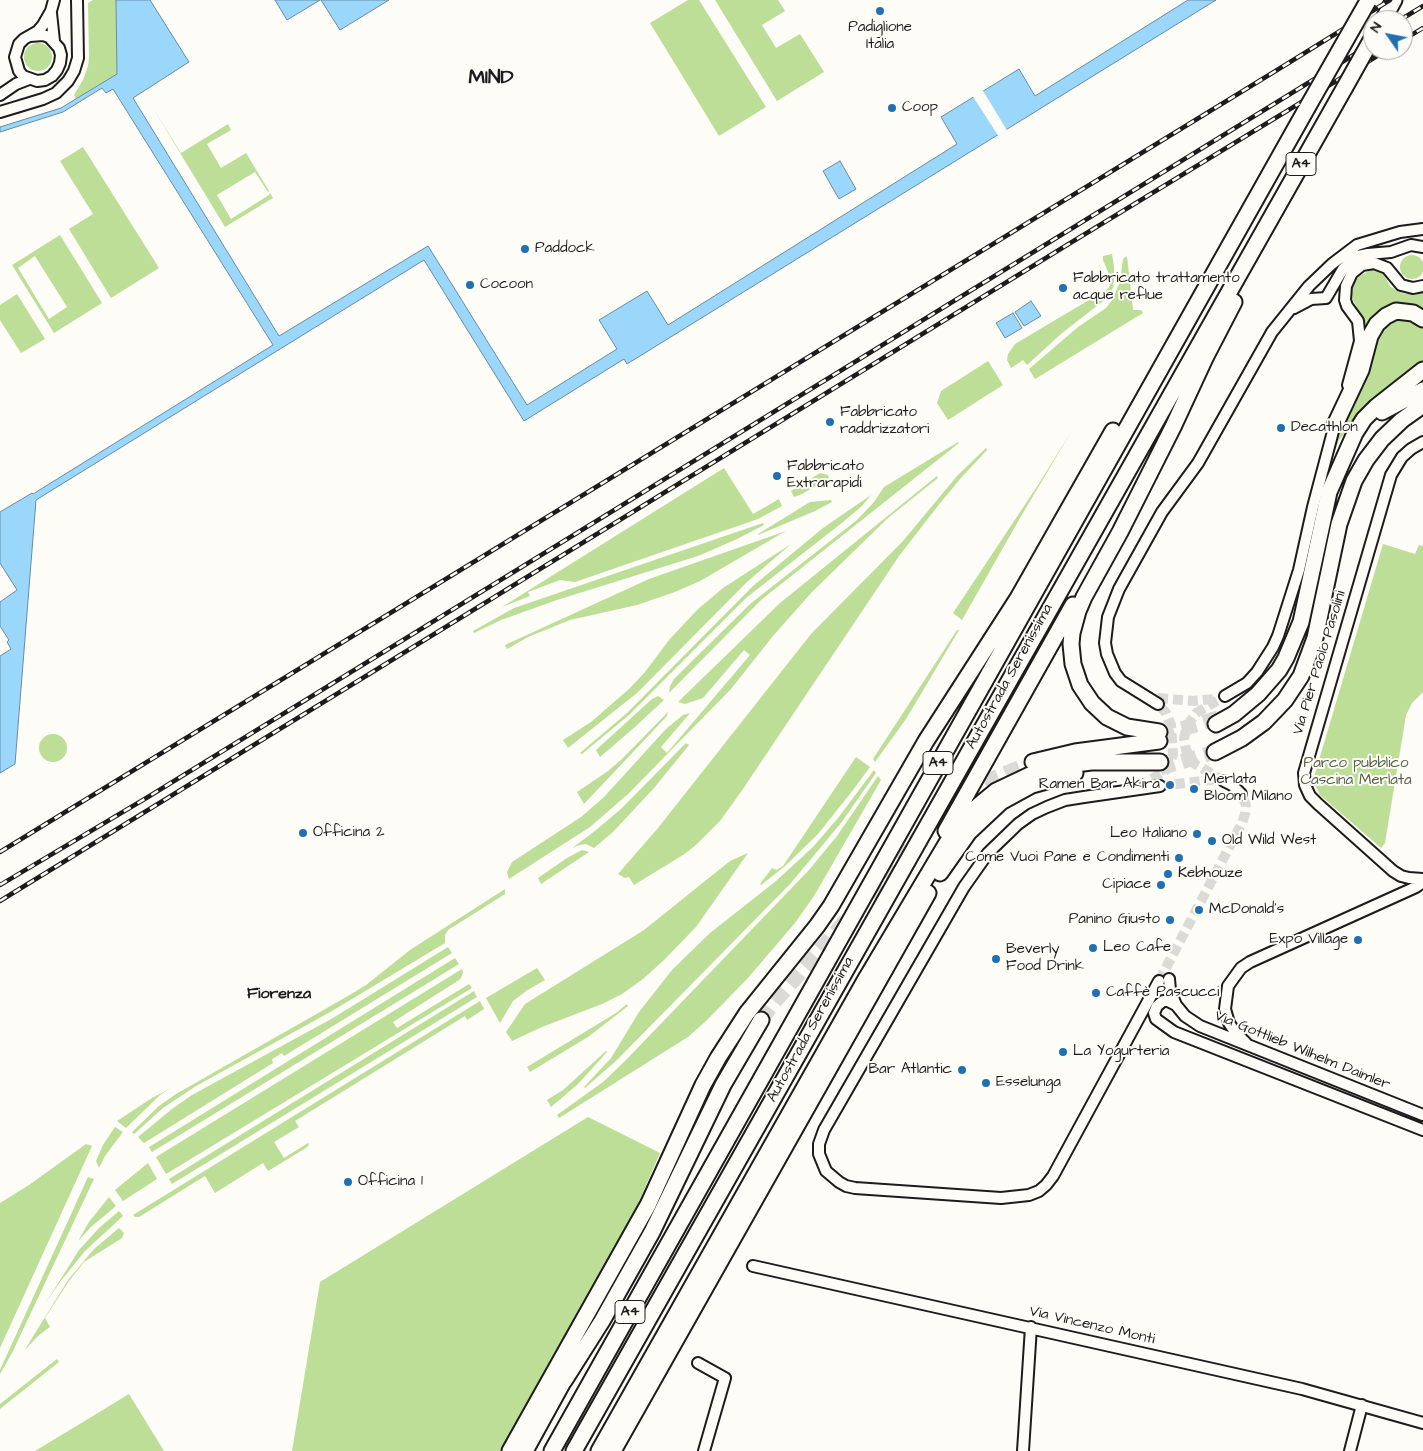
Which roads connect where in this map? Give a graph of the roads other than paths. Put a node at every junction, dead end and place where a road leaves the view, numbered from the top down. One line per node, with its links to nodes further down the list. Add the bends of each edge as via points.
1 (54, 0): 4 (street)
2 (77, 0): 11 (street, via 78,58 68,81 43,99)
3 (1368, 0): 16 (highway, Autostrada Serenissima / A4, bridge)
4 (51, 11): 5 (street, via 44,25); 6 (street)
5 (30, 36): 6 (street, via 43,35); 8 (street, via 19,44)
6 (54, 41): 9 (street, via 61,55 57,70 45,80)
7 (1363, 55): 13 (highway, A4, bridge)
8 (16, 64): 9 (street, via 23,76); 10 (street, via 12,81)
9 (29, 79): 10 (street)
10 (3, 93)
11 (0, 112)
12 (1423, 229): 19 (street, via 1389,234 1350,249 1318,276)
13 (1264, 237): 26 (highway, A4); 57 (highway, Autostrada Serenissima / A4, via 1205,334)
14 (1422, 247): 15 (street, via 1404,246)
15 (1398, 250): 17 (street, via 1391,262); 19 (street, via 1353,259 1326,298 1300,303)
16 (1221, 261): 44 (highway, A4, via 1151,364 1018,598 926,741 831,906 729,1038); 56 (highway, Autostrada Serenissima / A4)
17 (1393, 276): 18 (street, via 1396,282 1407,288); 25 (street, via 1384,266 1368,263 1357,268 1348,279 1345,300 1358,321 1360,341)
18 (1423, 286)
19 (1282, 318): 30 (street, via 1198,463 1162,512 1112,603 1105,632 1106,654 1121,681)
20 (1423, 318): 25 (highway, via 1396,311 1377,324 1370,336 1361,370)
21 (1423, 370): 28 (highway, via 1369,413 1355,433)
22 (1423, 390): 28 (highway, via 1375,418 1360,433)
23 (1423, 406): 24 (highway)
24 (1417, 412): 32 (highway, via 1392,430 1374,449 1354,481 1339,524 1315,638 1301,676 1285,700 1264,722)
25 (1335, 425): 29 (street, via 1299,570 1278,636 1257,672 1247,683)
26 (1173, 427): 33 (highway, via 1084,597 1071,644 1080,684 1099,710 1128,727 1159,737); 38 (highway, A4)
27 (1423, 442): 37 (street, Via Pier Paolo Pasolini, via 1402,457 1391,475 1304,773 1305,785 1318,804 1393,871)
28 (1344, 458): 31 (highway, via 1325,506 1297,636 1279,670 1258,694)
29 (1225, 696)
30 (1158, 701)
31 (1217, 721)
32 (1216, 752)
33 (1033, 762)
34 (1158, 774): 38 (highway, via 1091,762 1034,773 996,791 973,810 951,836); 42 (street, via 1122,791 1066,800 1032,814 988,854 964,887 824,1130 819,1144 822,1163 839,1182 855,1188 1001,1198 1040,1191 1053,1176); 53 (highway, via 1079,772 1032,785 1001,802 969,832 937,877)
35 (1224, 781): 36 (street)
36 (1241, 794)
37 (1423, 880): 43 (street, Via Pier Paolo Pasolini, via 1416,887 1241,968 1228,986 1225,1009 1235,1032)
38 (867, 977): 58 (highway)
39 (1176, 1005): 41 (street, via 1163,1001 1155,1009 1156,1019); 42 (street, via 1164,980); 43 (street, Via Gottlieb Wilhelm Daimler, via 1200,1026)
40 (761, 1020): 50 (highway, via 722,1085 652,1232)
41 (1168, 1028): 42 (street, via 1149,1023 1140,1025); 46 (street, Via Gottlieb Wilhelm Daimler)
42 (1132, 1034)
43 (1250, 1047): 45 (street, Via Gottlieb Wilhelm Daimler)
44 (692, 1110): 50 (highway, A4, via 639,1239); 54 (highway, via 648,1205)
45 (1423, 1115)
46 (1423, 1130)
47 (753, 1266): 48 (street, Via Vincenzo Monti)
48 (1031, 1327): 51 (street, Via Vincenzo Monti); 60 (street)
49 (698, 1363): 59 (street, via 725,1378)
50 (564, 1381): 55 (highway, A4)
51 (1362, 1405): 52 (street, Via Vincenzo Monti); 61 (street)
52 (1423, 1423)
53 (616, 1447)
54 (510, 1451)
55 (525, 1451)
56 (552, 1451)
57 (574, 1451)
58 (599, 1451)
59 (704, 1451)
60 (1023, 1451)
61 (1350, 1451)

